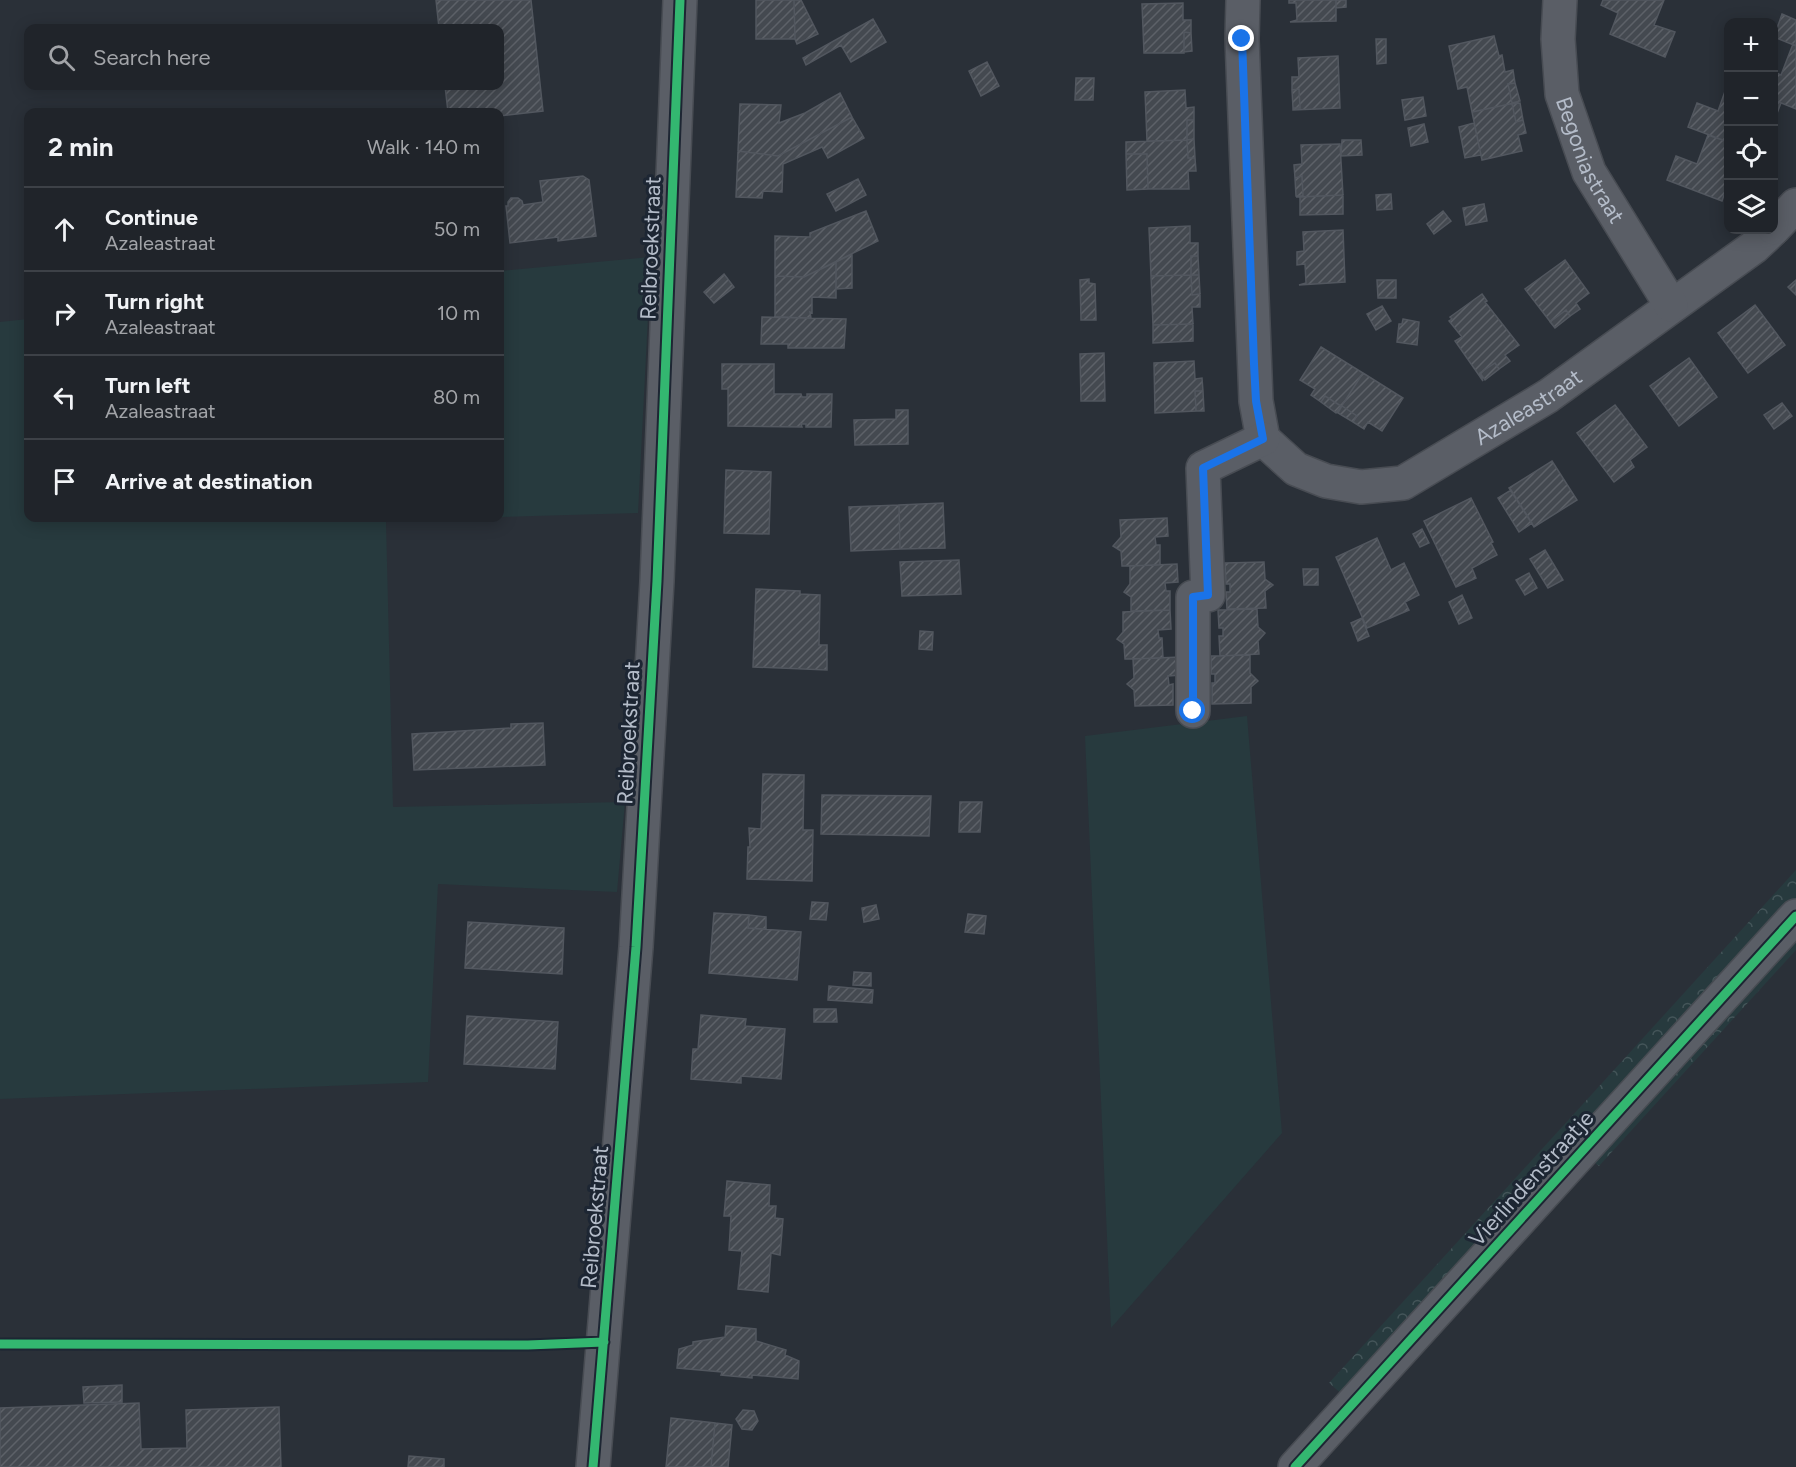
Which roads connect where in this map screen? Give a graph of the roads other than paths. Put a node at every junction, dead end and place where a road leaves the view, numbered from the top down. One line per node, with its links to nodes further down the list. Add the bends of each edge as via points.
1 (680, 0): 11 (street, Reibroekstraat, via 657,581 636,936)
2 (1243, 0): 8 (street, via 1254,364)
3 (1560, 0): 7 (street, Begoniastraat, via 1562,94 1589,172)
4 (1796, 205): 5 (street, Azaleastraat)
5 (1778, 224)
6 (1768, 234): 7 (street, Azaleastraat)
7 (1671, 306): 8 (street, Azaleastraat, via 1548,396 1403,483 1361,487 1326,482 1296,469)
8 (1263, 439): 9 (street, via 1203,468 1208,595 1193,597)
9 (1193, 711)
10 (1796, 916): 12 (street, Vierlindenstraatje)
11 (593, 1467)
12 (1295, 1467)

